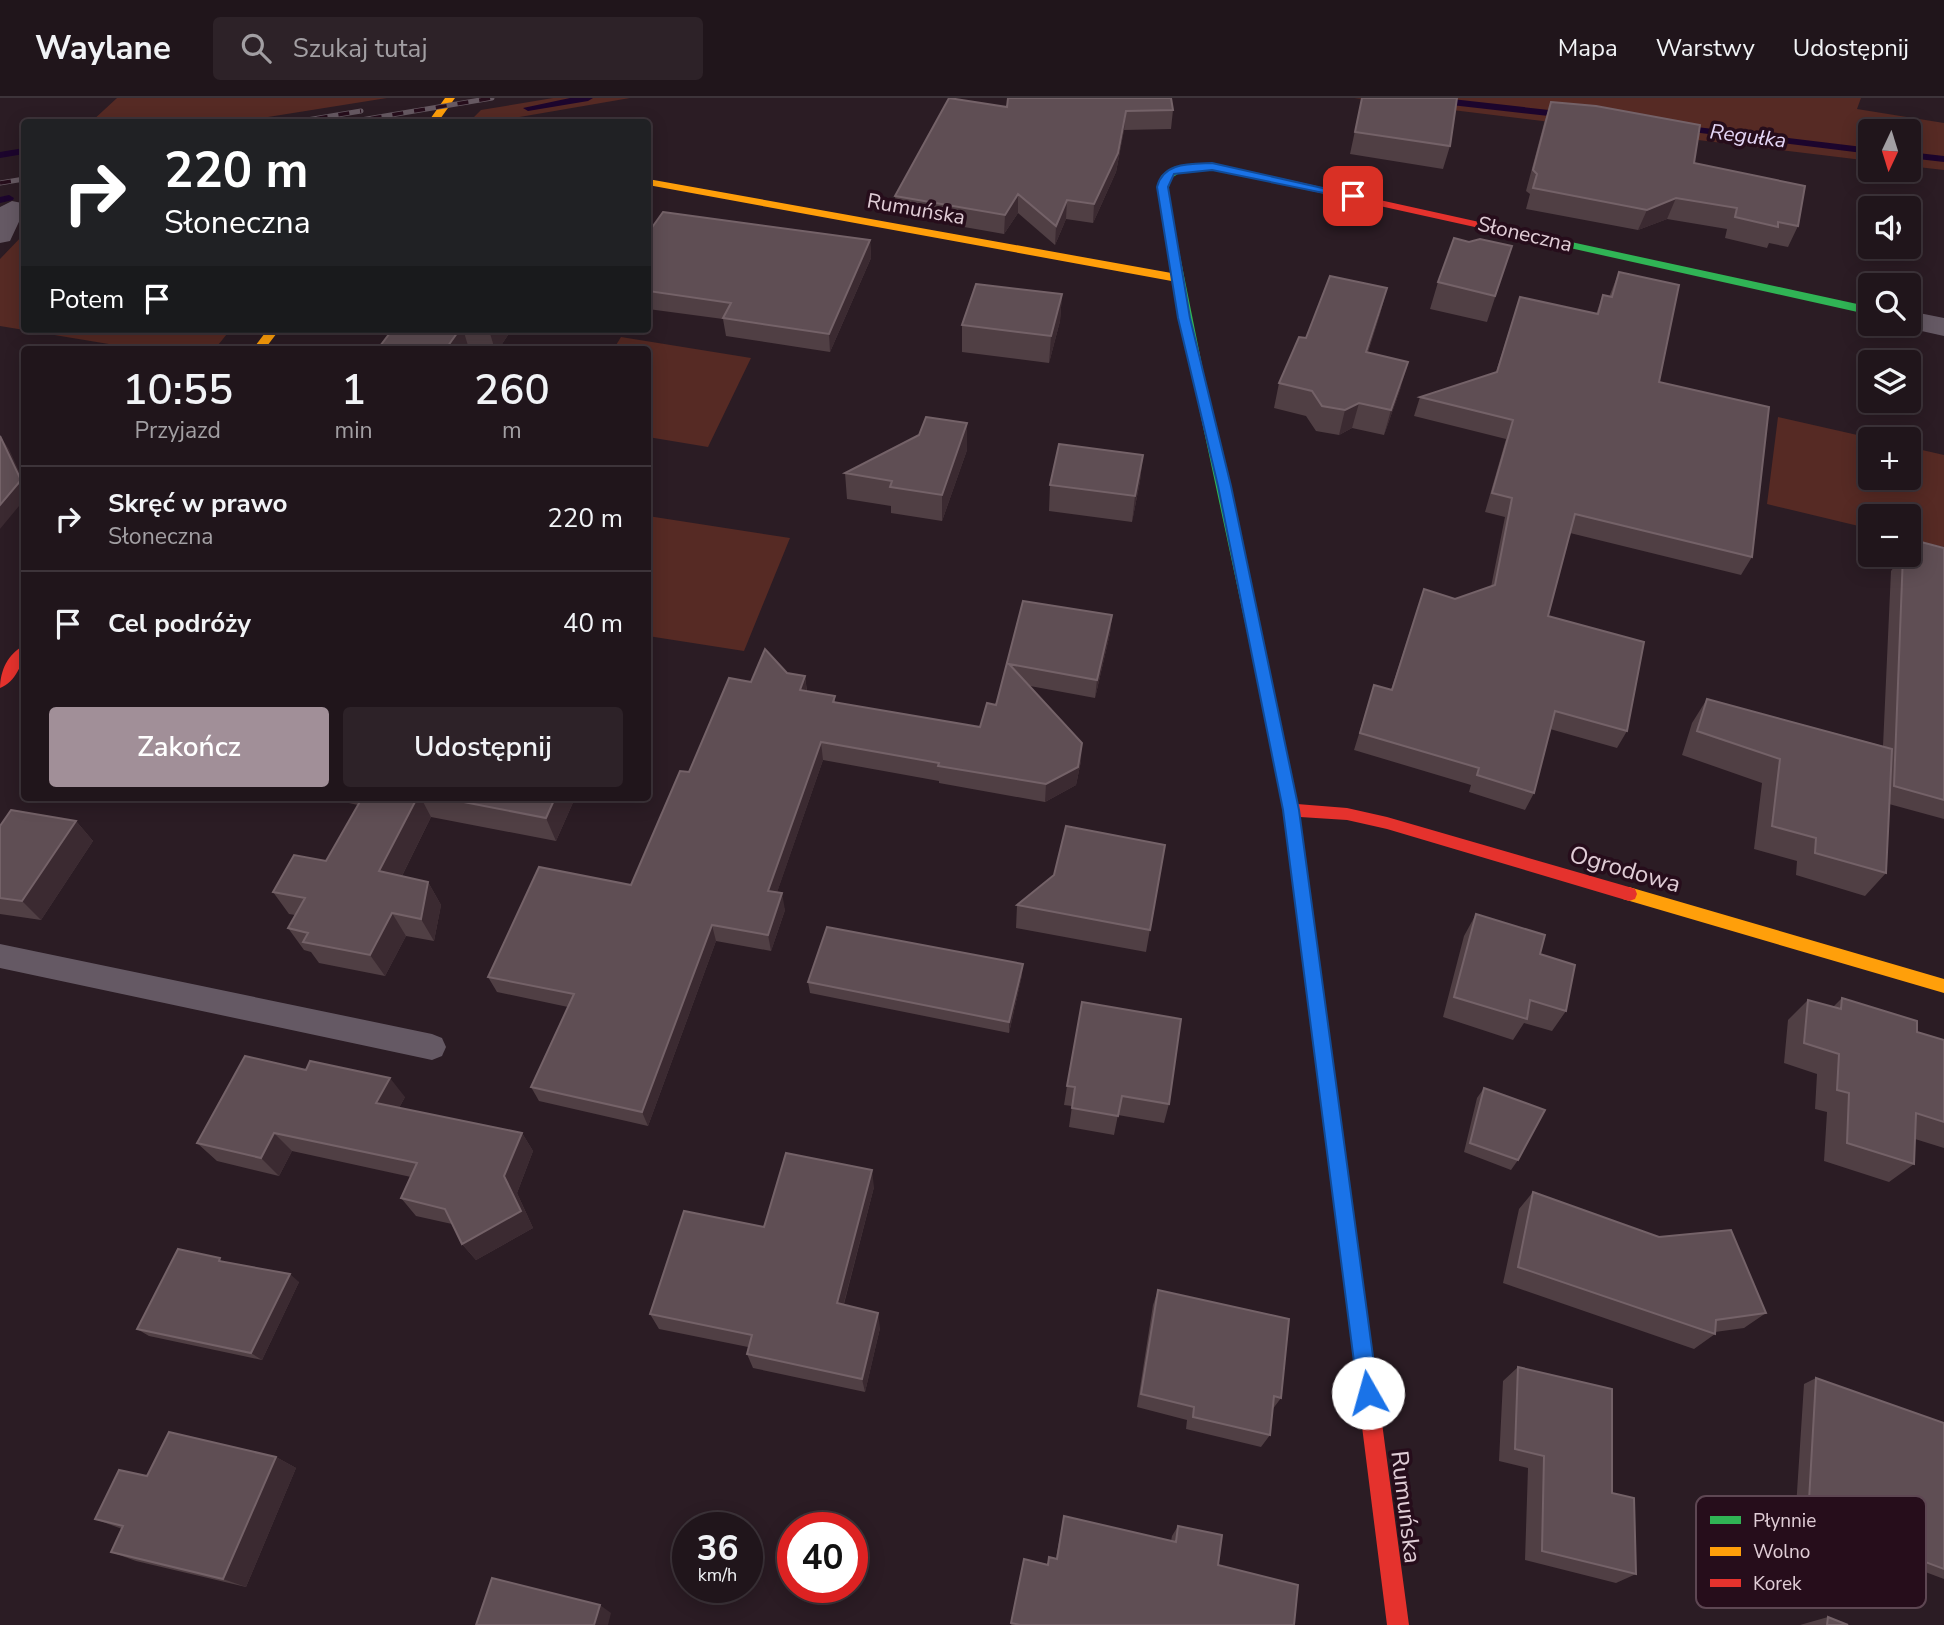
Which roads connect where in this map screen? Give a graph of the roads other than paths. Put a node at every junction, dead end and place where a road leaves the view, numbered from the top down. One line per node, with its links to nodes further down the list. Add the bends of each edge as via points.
1 (450, 98): 2 (street)
2 (435, 119)
3 (1178, 169): 7 (street, Rumuńska, via 1168,175 1163,187); 8 (street, Słoneczna, via 1226,169)
4 (651, 183): 7 (street, Rumuńska)
5 (12, 209): 6 (street)
6 (0, 235)
7 (1177, 278): 13 (street, Rumuńska)
8 (1858, 309)
9 (1921, 322): 10 (street)
10 (1944, 327)
11 (21, 655): 12 (street)
12 (0, 682)
13 (1291, 810): 15 (street, Ogrodowa, via 1364,817); 17 (street, Rumuńska)
14 (0, 956): 16 (lane)
15 (1944, 986)
16 (432, 1047)
17 (1398, 1625)

